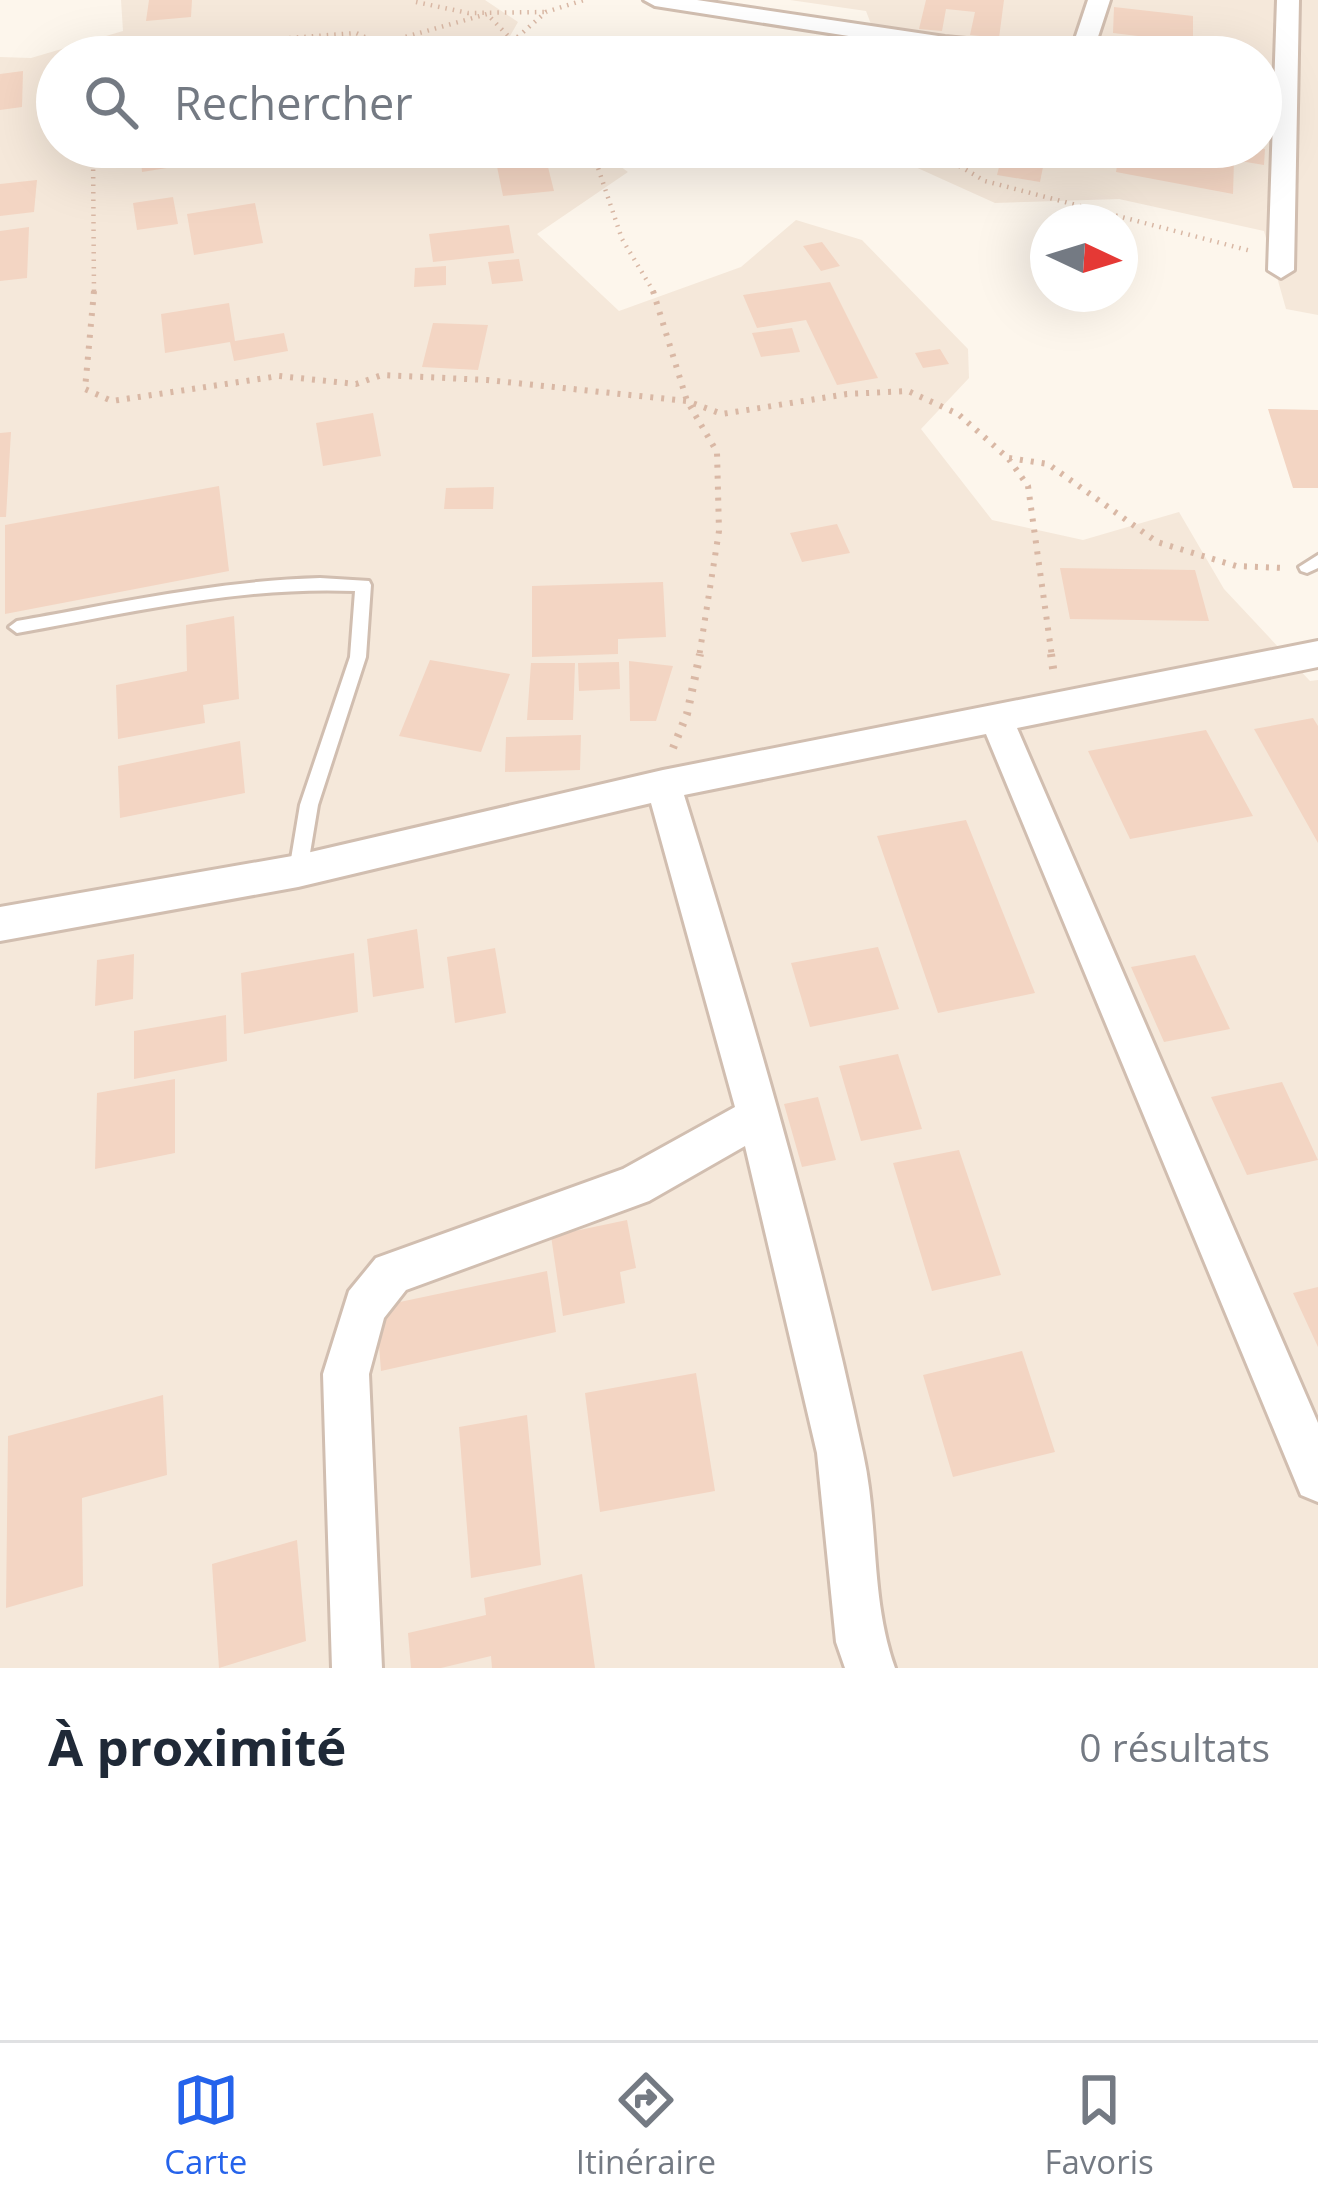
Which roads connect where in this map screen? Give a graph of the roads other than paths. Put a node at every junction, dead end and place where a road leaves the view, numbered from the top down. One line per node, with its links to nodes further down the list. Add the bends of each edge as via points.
1 (655, 0): 4 (street)
2 (1100, 0): 5 (street)
3 (1288, 0): 6 (street)
4 (892, 36)
5 (1088, 36)
6 (1281, 269)
7 (16, 627): 11 (lane, via 234,590 363,585 358,657 309,806)
8 (1318, 654): 9 (street)
9 (996, 718): 10 (street); 14 (street)
10 (663, 784): 11 (street); 13 (street)
11 (298, 871): 12 (street)
12 (0, 924)
13 (757, 1117): 15 (street, via 634,1186 391,1274 365,1306 346,1374); 16 (street, via 842,1459 858,1640)
14 (1318, 1478)
15 (357, 1668)
16 (870, 1668)

